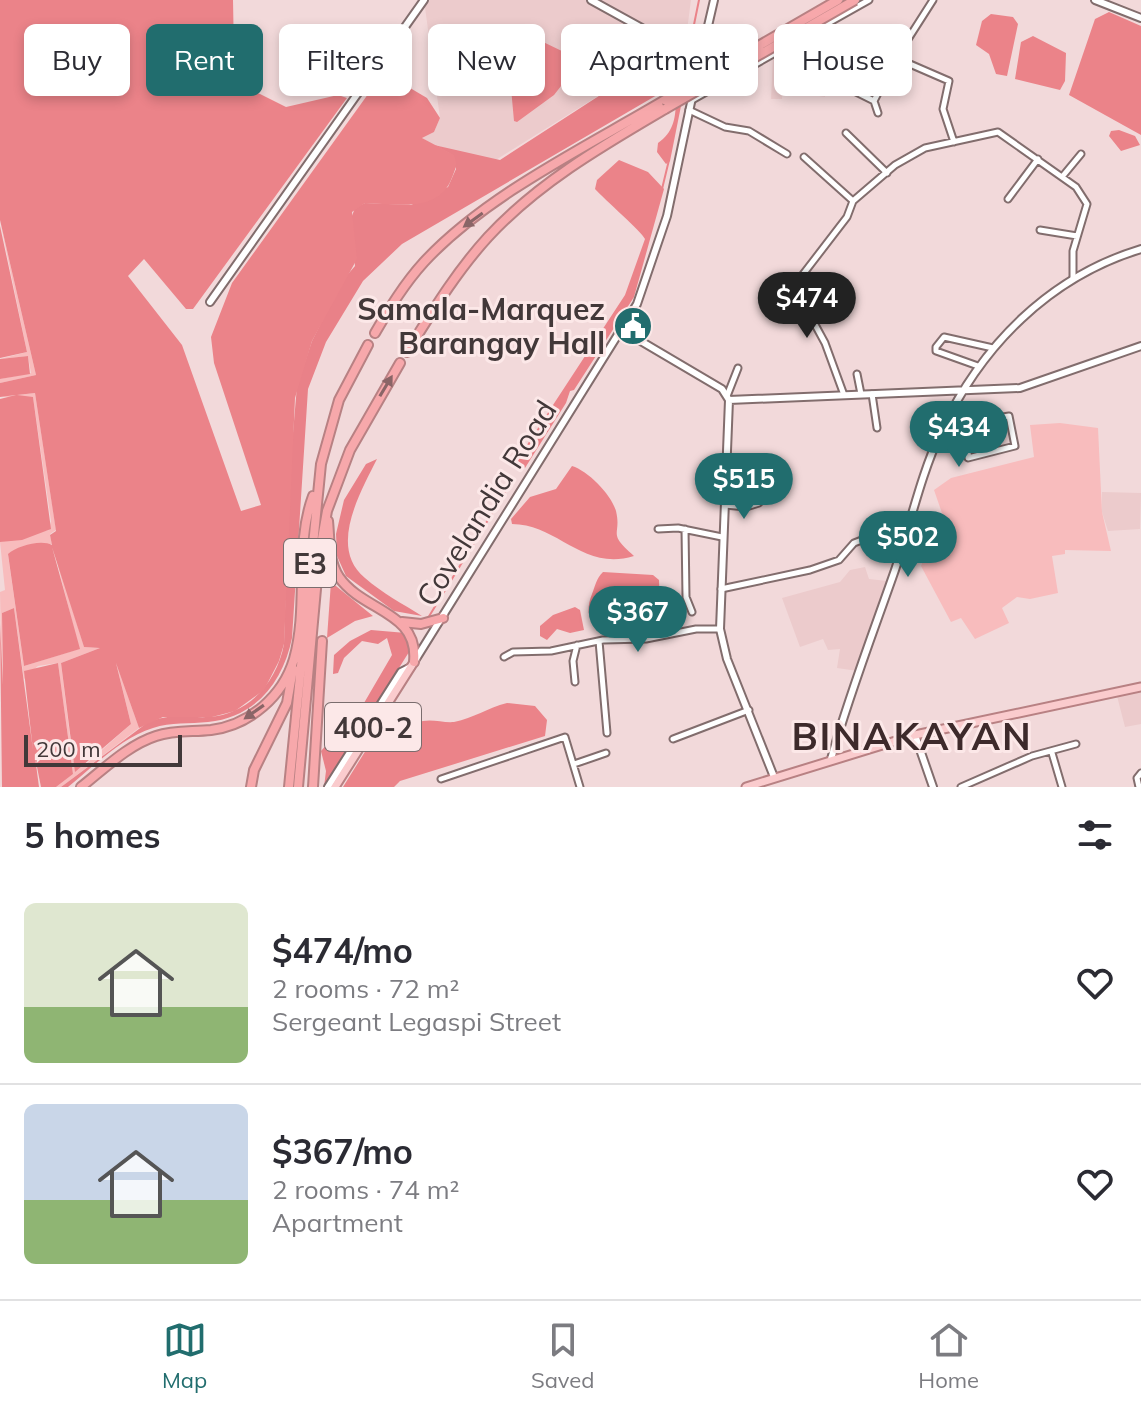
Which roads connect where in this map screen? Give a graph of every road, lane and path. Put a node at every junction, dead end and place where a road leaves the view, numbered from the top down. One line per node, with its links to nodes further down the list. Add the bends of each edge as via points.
1 (424, 0): 36 (street)
2 (591, 0): 10 (street)
3 (714, 0): 11 (street, Covelandia Road / 400-2)
4 (838, 0): 19 (highway, bridge)
5 (855, 0): 19 (highway, bridge)
6 (869, 0): 17 (street)
7 (933, 0): 12 (street)
8 (1095, 0): 9 (street)
9 (1141, 18)
10 (634, 24)
11 (707, 24)
12 (912, 33)
13 (912, 65): 23 (street, via 949,81 943,109)
14 (692, 96): 17 (street, Covelandia Road / 400-2)
15 (864, 96): 18 (street)
16 (877, 96): 18 (street)
17 (691, 101): 20 (street, Covelandia Road / 400-2)
18 (874, 101): 21 (street)
19 (665, 104): 38 (highway, one-way to 38, via 537,176 459,230 422,264); 42 (highway, via 568,168 509,216 464,265)
20 (689, 110): 24 (street, via 725,127 749,131); 37 (street, Covelandia Road / 400-2, via 667,216 648,276)
21 (878, 113)
22 (846, 133): 28 (street)
23 (954, 142): 27 (street, via 998,132); 28 (street, via 916,152)
24 (787, 154)
25 (1081, 154): 29 (street)
26 (804, 157): 31 (street)
27 (1038, 159): 29 (street); 30 (street)
28 (887, 173): 31 (street)
29 (1062, 177): 33 (street, via 1087,200)
30 (1008, 199)
31 (853, 201): 50 (street, via 794,289 825,343)
32 (1040, 230): 33 (street)
33 (1077, 236): 35 (street)
34 (1141, 249): 35 (street)
35 (1073, 279): 41 (street)
36 (210, 302)
37 (622, 330): 51 (street, via 722,389); 65 (street, Covelandia Road / 400-2)
38 (375, 333)
39 (368, 345): 55 (highway, E3, via 336,408)
40 (1141, 346): 47 (street, via 1020,388)
41 (993, 348): 44 (street); 44 (street, via 944,337 936,347)
42 (407, 352)
43 (400, 363): 58 (highway, E3, one-way to 43, via 350,450)
44 (978, 366): 47 (street)
45 (738, 368): 51 (street)
46 (857, 374): 48 (street)
47 (964, 390): 49 (street); 52 (street)
48 (861, 394): 49 (street); 50 (street)
49 (872, 394): 54 (street)
50 (844, 395): 51 (street)
51 (728, 398): 57 (street)
52 (955, 406): 53 (street); 83 (street, via 940,434)
53 (967, 423): 53 (street, via 968,458 1015,446 1009,416)
54 (877, 428)
55 (318, 484): 69 (highway, E3); 71 (highway, via 307,518)
56 (759, 503): 57 (street)
57 (724, 505): 62 (street)
58 (327, 511): 66 (highway, via 331,557 339,577); 69 (highway, E3)
59 (658, 529): 60 (street)
60 (685, 529): 62 (street); 64 (street, via 686,597)
61 (880, 533): 63 (street, via 854,543 847,554 825,565)
62 (722, 537): 63 (street)
63 (720, 589): 67 (street)
64 (692, 612)
65 (443, 618): 66 (highway); 73 (street, Covelandia Road / 400-2)
66 (401, 622): 73 (highway, via 412,635)
67 (720, 629): 68 (street); 76 (street)
68 (599, 641): 70 (street); 77 (street)
69 (313, 642): 90 (highway, E3); 91 (highway, E3); 92 (highway)
70 (577, 645): 72 (street); 74 (street)
71 (295, 652): 88 (highway, one-way to 88, via 281,687 251,715 218,729 149,738); 89 (highway, via 287,703)
72 (504, 657)
73 (413, 665): 93 (street, Covelandia Road / 400-2, via 401,672); 94 (main road, Covelandia Road / 400-2)
74 (575, 682)
75 (1141, 687): 78 (main road)
76 (749, 710): 79 (street); 86 (street)
77 (607, 733)
78 (915, 735): 83 (main road); 97 (street)
79 (673, 739)
80 (1076, 744): 82 (street)
81 (606, 753): 84 (street)
82 (1052, 753): 98 (street, via 1032,756); 99 (street)
83 (831, 759): 86 (main road)
84 (574, 764): 87 (street, via 564,737); 95 (street)
85 (1141, 773): 100 (street)
86 (774, 777): 96 (main road)
87 (441, 779)
88 (81, 787)
89 (251, 787)
90 (289, 787)
91 (298, 787)
92 (313, 787)
93 (328, 787)
94 (335, 787)
95 (580, 787)
96 (746, 787)
97 (933, 787)
98 (961, 787)
99 (1062, 787)
100 (1139, 787)

